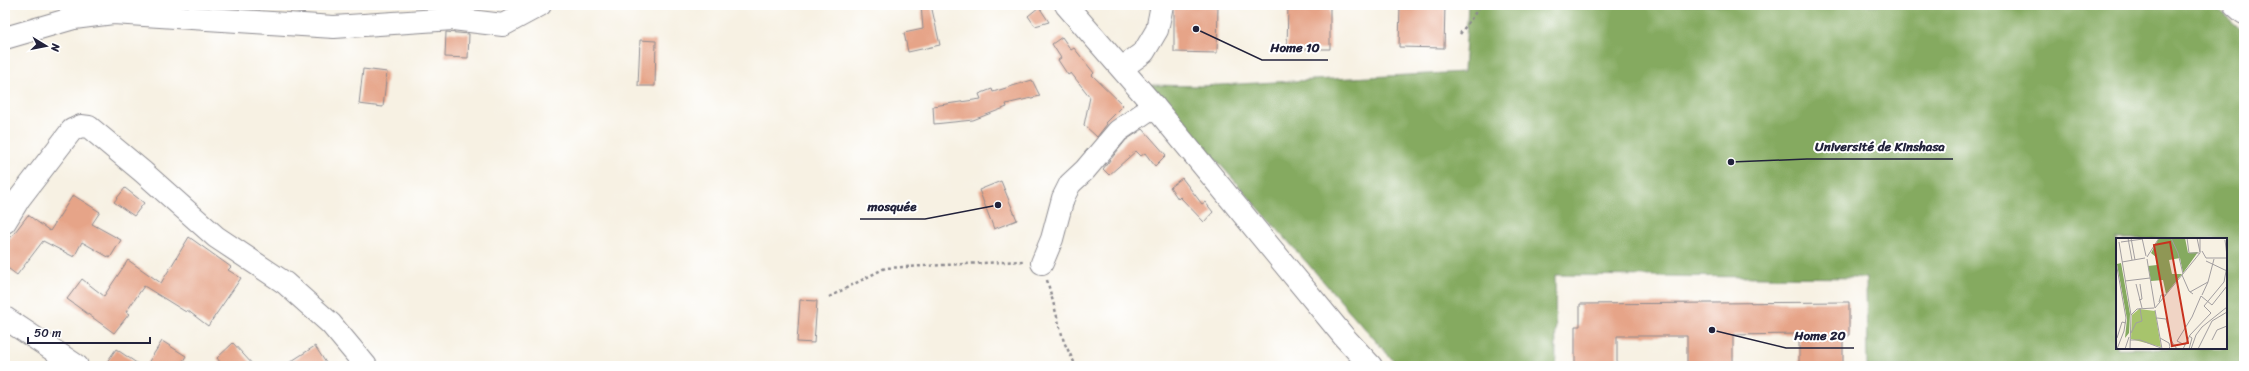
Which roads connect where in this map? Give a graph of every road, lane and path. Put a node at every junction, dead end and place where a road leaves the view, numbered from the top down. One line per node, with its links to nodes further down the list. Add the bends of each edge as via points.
1 (540, 5): 8 (street, via 502,25 453,20 334,27 113,13 74,18)
2 (1066, 5): 9 (street)
3 (1162, 5): 9 (street, via 1157,30 1144,52)
4 (1481, 5): 7 (path)
5 (2235, 5): 6 (street)
6 (2244, 13)
7 (1460, 34)
8 (5, 38)
9 (1122, 68): 10 (street)
10 (1154, 106): 12 (street, via 1118,131 1070,184); 18 (street, via 1345,338)
11 (5, 222): 16 (street, via 19,199 72,130 81,126 89,127 222,241 285,283 331,324)
12 (1042, 262): 13 (path, via 984,262 885,268); 17 (path, via 1064,342)
13 (829, 297)
14 (5, 318): 15 (street)
15 (77, 366)
16 (366, 366)
17 (1076, 366)
18 (1371, 366)

